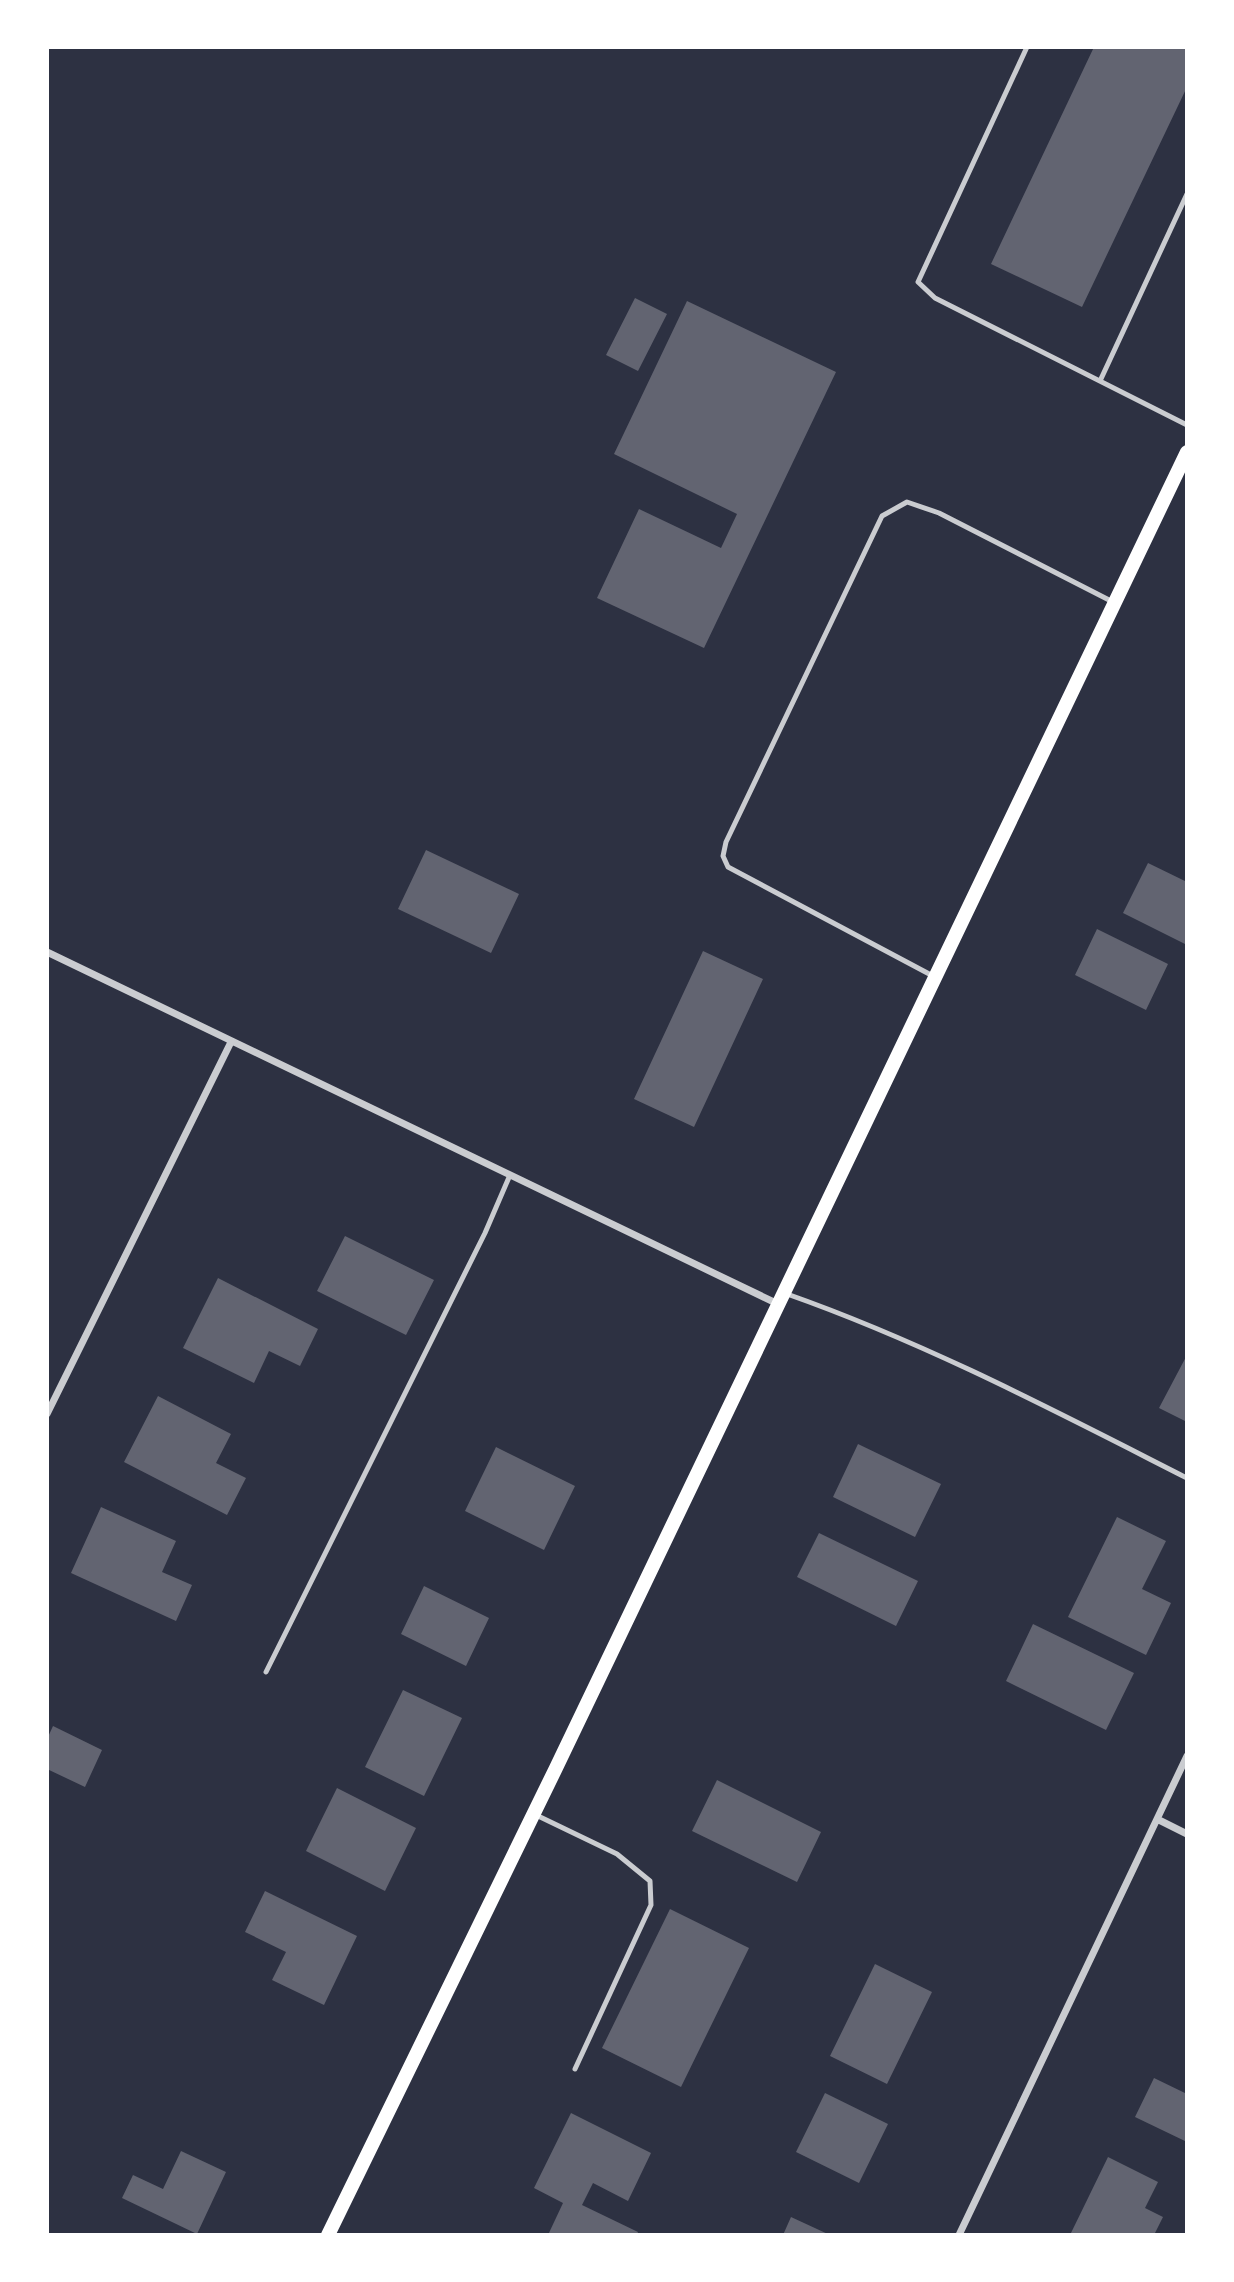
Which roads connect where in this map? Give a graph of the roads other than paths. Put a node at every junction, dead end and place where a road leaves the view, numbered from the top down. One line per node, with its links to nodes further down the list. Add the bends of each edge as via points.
1 (1027, 47): 3 (lane, via 918,282 935,298)
2 (1187, 194): 3 (lane)
3 (1100, 381): 4 (lane)
4 (1187, 425)
5 (1187, 452): 6 (main road)
6 (1114, 602): 8 (main road); 8 (lane, via 939,513 907,502 881,516 723,856 728,867)
7 (47, 952): 9 (street)
8 (933, 976): 11 (main road)
9 (231, 1042): 10 (street); 12 (street)
10 (510, 1175): 11 (street); 14 (lane)
11 (781, 1299): 13 (lane, via 862,1320 988,1377); 16 (main road)
12 (47, 1414)
13 (1187, 1478)
14 (266, 1672)
15 (1187, 1756): 17 (street)
16 (533, 1814): 19 (lane, via 617,1854 650,1881 651,1905); 20 (main road)
17 (1157, 1819): 18 (street); 21 (street)
18 (1187, 1834)
19 (576, 2069)
20 (328, 2235)
21 (959, 2235)

